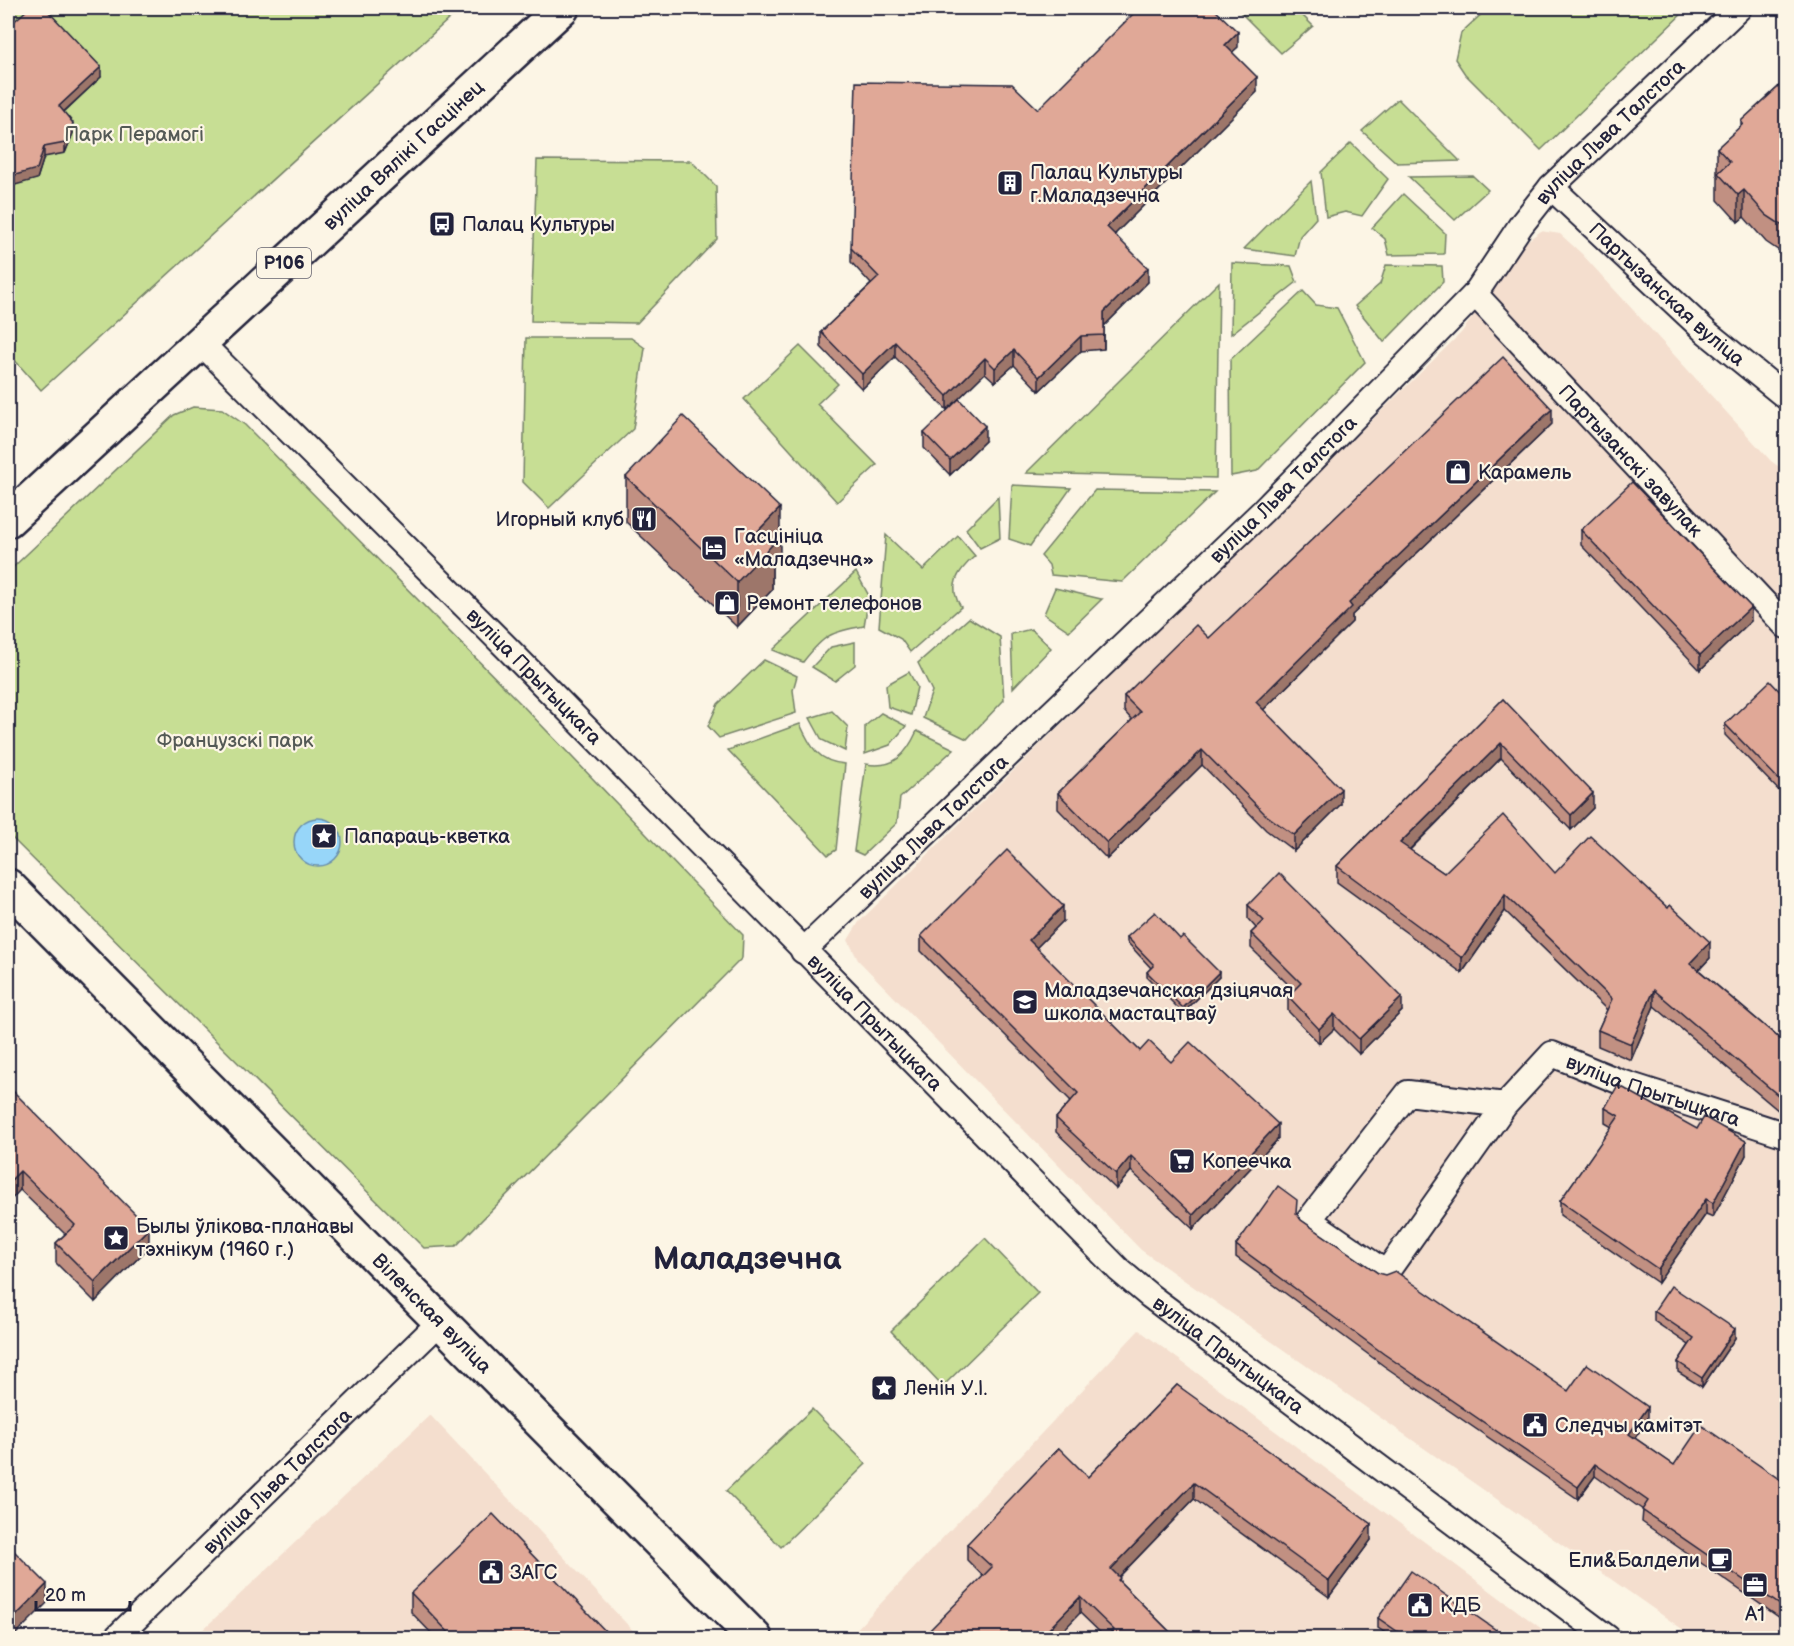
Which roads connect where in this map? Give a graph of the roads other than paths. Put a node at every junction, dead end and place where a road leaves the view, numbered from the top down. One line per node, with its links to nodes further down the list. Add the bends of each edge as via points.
1 (562, 8): 5 (main road, вуліца Вялікі Гасцінец / Р106)
2 (1738, 8): 3 (street, вуліца Льва Талстога)
3 (1551, 187): 4 (street, вуліца Льва Талстога); 6 (street, Партызанская вуліца, via 1706,332)
4 (1475, 294): 8 (street, Партызанскі завулак); 10 (street, вуліца Льва Талстога, via 1262,512)
5 (199, 341): 7 (main road, вуліца Вялікі Гасцінец / Р106); 10 (street, вуліца Прытыцкага, via 506,646)
6 (1786, 397)
7 (8, 520)
8 (1786, 626)
9 (8, 886): 13 (main road, Віленская вуліца)
10 (803, 951): 16 (street, вуліца Прытыцкага, via 1119,1270)
11 (1505, 1105): 11 (street, вуліца Прытыцкага, via 1386,1273 1309,1220 1408,1093); 12 (street, вуліца Прытыцкага, via 1552,1054 1618,1081)
12 (1786, 1135)
13 (439, 1323): 14 (street, вуліца Льва Талстога); 15 (main road, Віленская вуліца)
14 (116, 1638)
15 (755, 1638)
16 (1608, 1638)

